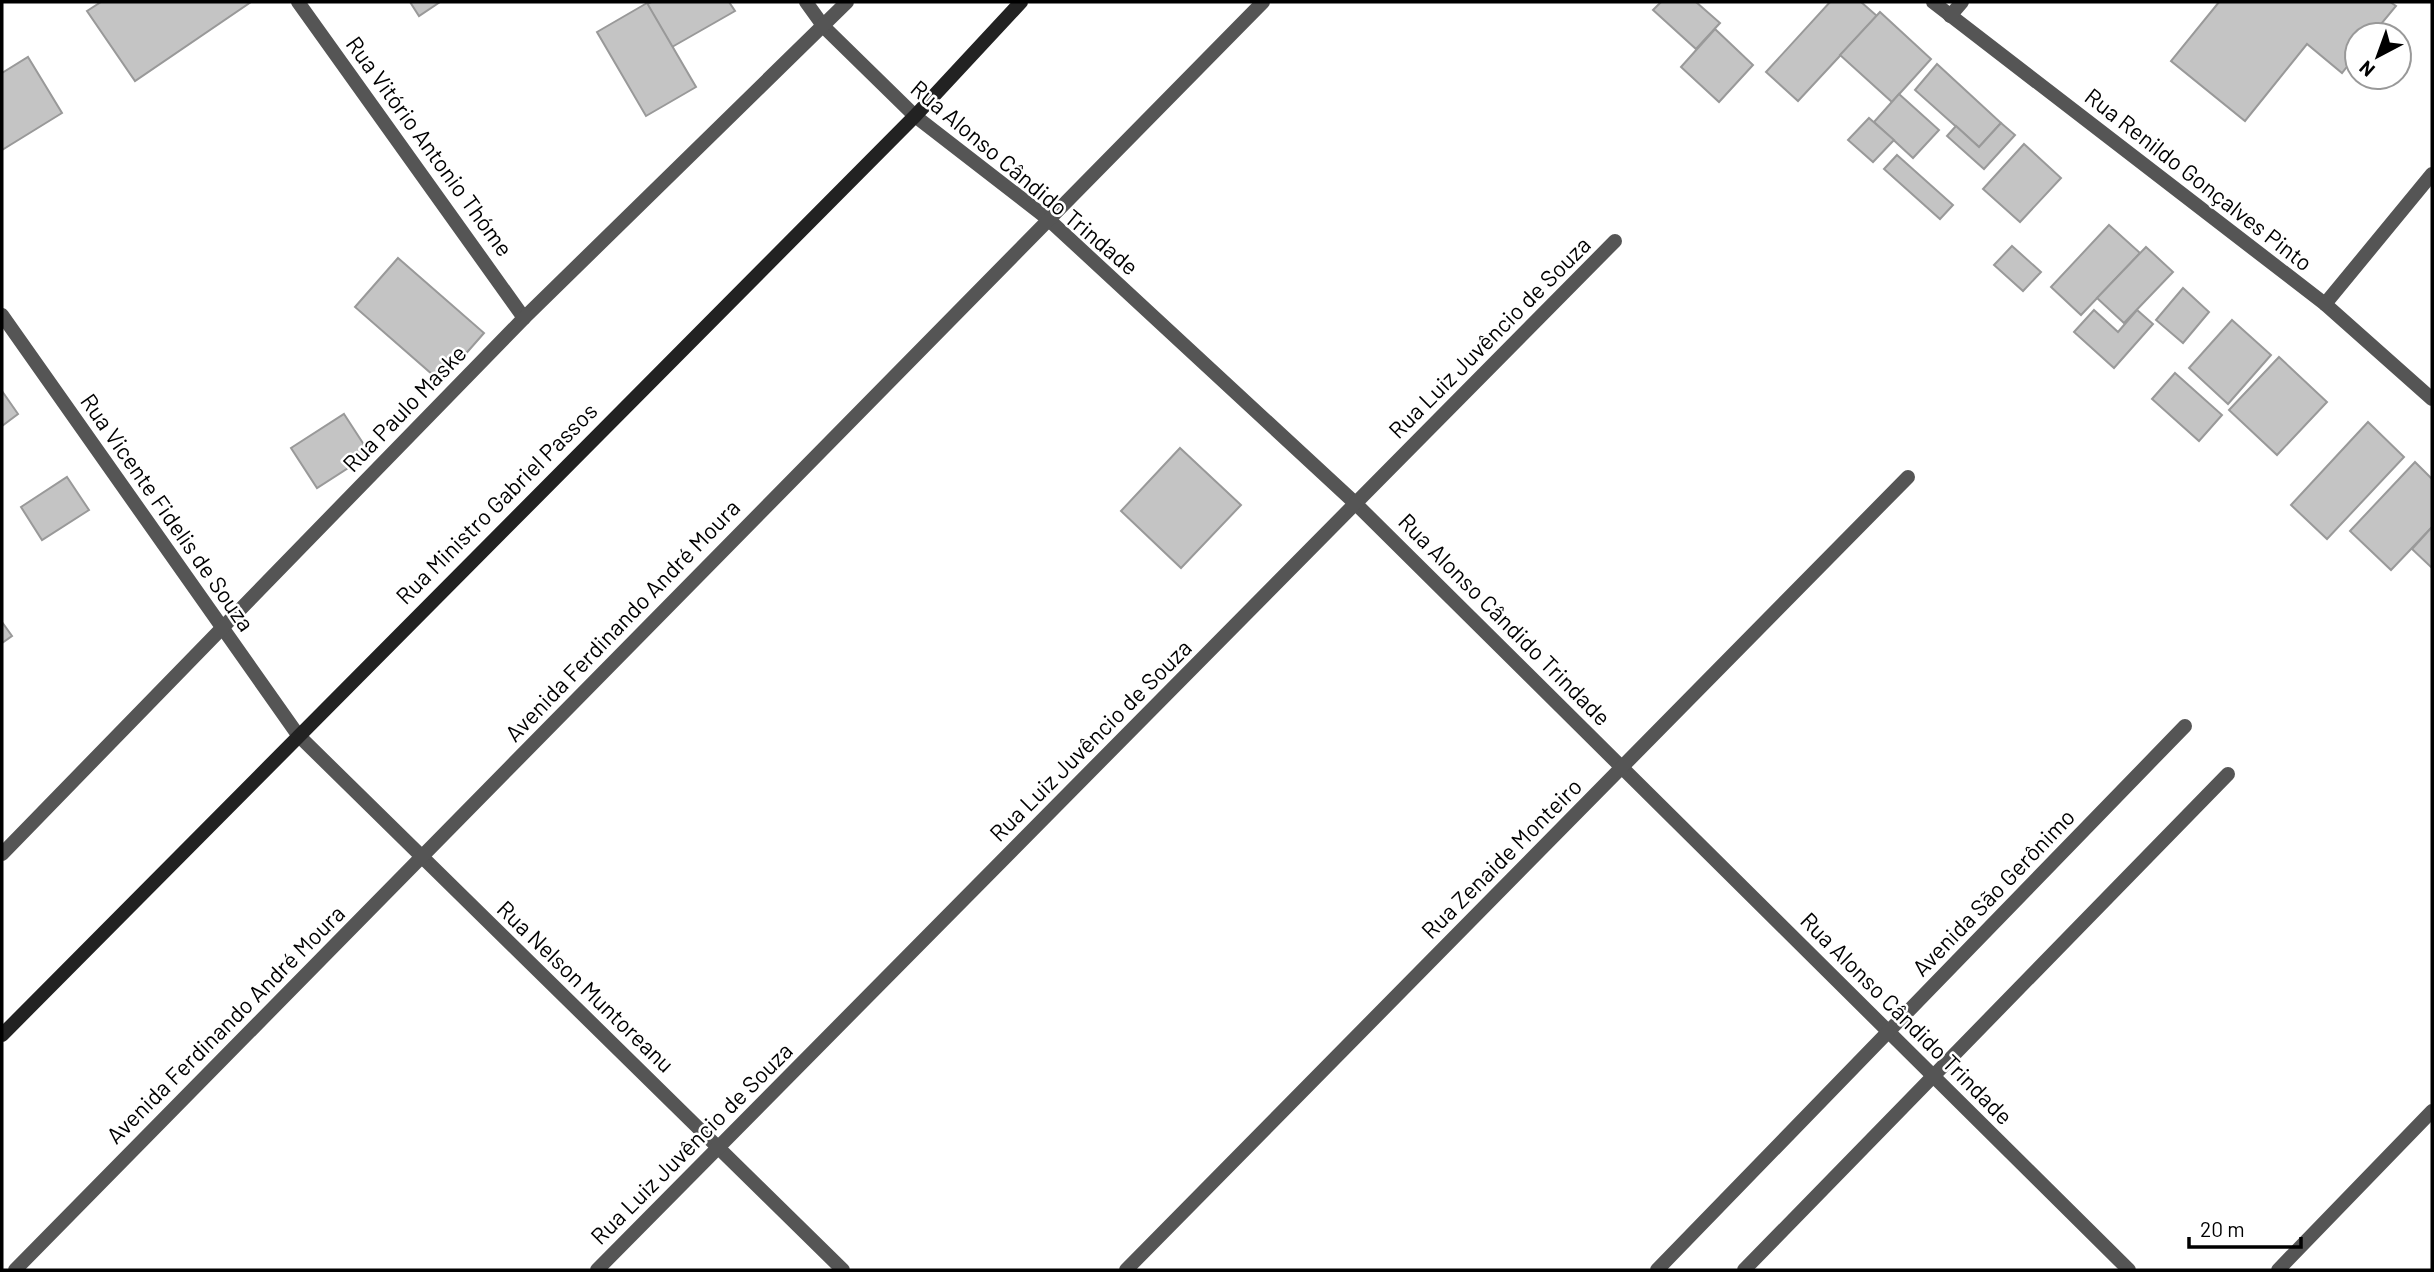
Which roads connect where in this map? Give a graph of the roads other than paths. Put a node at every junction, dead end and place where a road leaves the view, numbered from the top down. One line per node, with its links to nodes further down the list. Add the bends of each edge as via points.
1 (298, 2): 16 (street, Rua Vitório Antonio Thóme)
2 (806, 2): 9 (street, Rua Alonso Cândido Trindade)
3 (847, 2): 9 (street, Rua Paulo Maske)
4 (1021, 2): 10 (street, Rua Ministro Gabriel Passos)
5 (1263, 2): 12 (street, Avenida Ferdinando André Moura)
6 (1933, 2): 8 (street, Rua Renildo Gonçalves Pinto)
7 (1962, 2): 8 (street)
8 (1950, 16): 14 (street, Rua Renildo Gonçalves Pinto)
9 (824, 27): 10 (street, Rua Alonso Cândido Trindade); 16 (street, Rua Paulo Maske)
10 (915, 116): 12 (street, Rua Alonso Cândido Trindade); 22 (street, Rua Ministro Gabriel Passos)
11 (2432, 173): 14 (street)
12 (1048, 219): 19 (street, Rua Alonso Cândido Trindade); 26 (street, Avenida Ferdinando André Moura)
13 (1615, 241): 19 (street, Rua Luiz Juvêncio de Souza)
14 (2325, 304): 17 (street, Rua Renildo Gonçalves Pinto)
15 (2, 315): 20 (street, Rua Vicente Fidelis de Souza)
16 (524, 318): 20 (street, Rua Paulo Maske)
17 (2432, 399)
18 (1908, 478): 23 (street, Rua Zenaide Monteiro)
19 (1356, 503): 23 (street, Rua Alonso Cândido Trindade); 31 (street, Rua Luiz Juvêncio de Souza)
20 (221, 629): 22 (street, Rua Vicente Fidelis de Souza); 25 (street, Rua Paulo Maske)
21 (2185, 726): 27 (street, Avenida São Gerônimo)
22 (298, 735): 26 (street, Rua Nelson Muntoreanu); 28 (street, Rua Ministro Gabriel Passos)
23 (1623, 768): 27 (street, Rua Alonso Cândido Trindade); 35 (street, Rua Zenaide Monteiro)
24 (2228, 774): 29 (street)
25 (2, 854)
26 (422, 857): 31 (street, Rua Nelson Muntoreanu); 32 (street, Avenida Ferdinando André Moura)
27 (1889, 1032): 29 (street, Rua Alonso Cândido Trindade); 36 (street, Avenida São Gerônimo)
28 (2, 1035)
29 (1934, 1076): 37 (street); 38 (street, Rua Alonso Cândido Trindade)
30 (2432, 1111): 39 (street)
31 (718, 1148): 33 (street, Rua Luiz Juvêncio de Souza); 34 (street, Rua Nelson Muntoreanu)
32 (15, 1270)
33 (597, 1270)
34 (843, 1270)
35 (1126, 1270)
36 (1657, 1270)
37 (1744, 1270)
38 (2129, 1270)
39 (2278, 1270)

